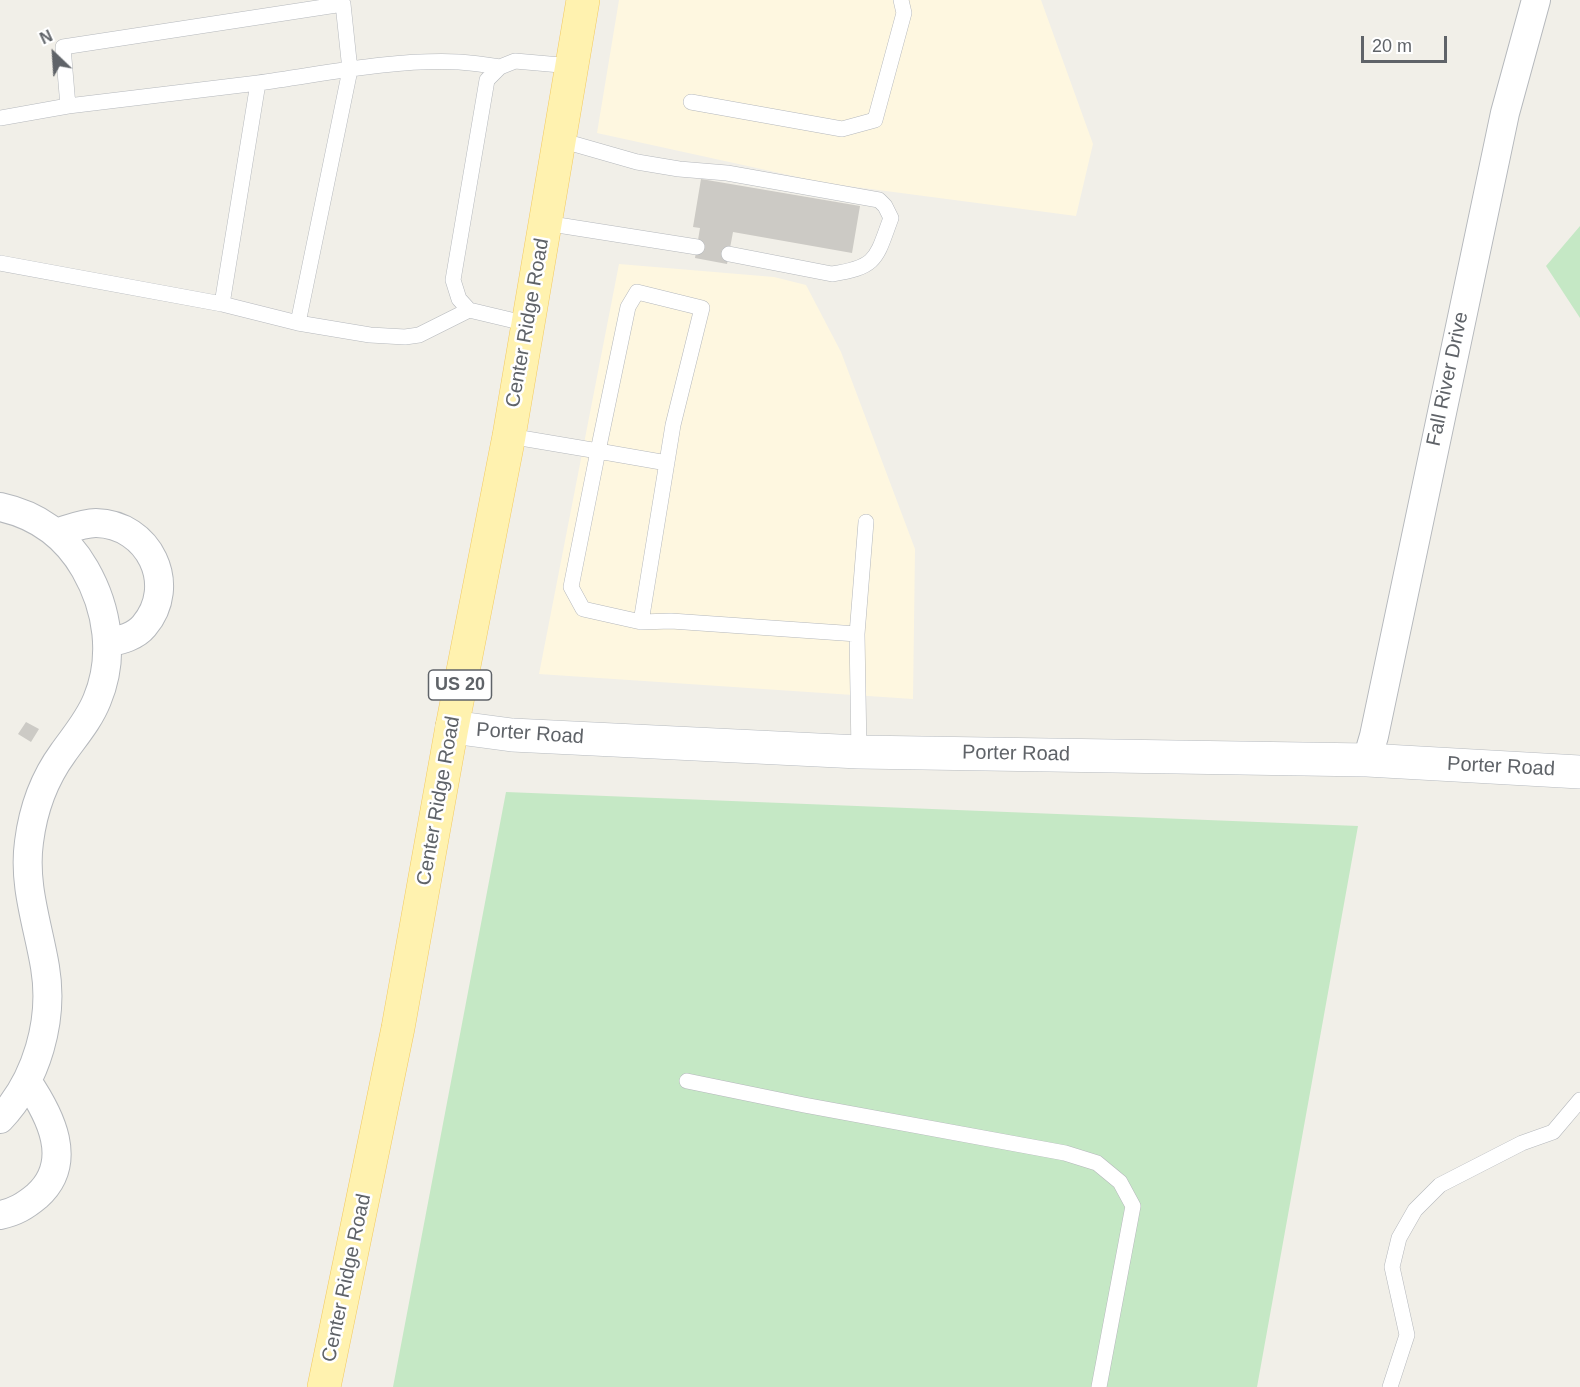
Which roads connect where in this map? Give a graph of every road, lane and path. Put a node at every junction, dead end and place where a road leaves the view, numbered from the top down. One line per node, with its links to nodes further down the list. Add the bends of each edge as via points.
1 (583, 0): 4 (main road, Center Ridge Road / US 20)
2 (900, 0): 8 (lane, via 904,13 875,120 842,129)
3 (1536, 0): 31 (street, Fall River Drive, via 1505,113)
4 (572, 66): 5 (lane, via 515,61); 11 (main road, Center Ridge Road / US 20)
5 (500, 67): 6 (lane, via 459,62); 17 (lane, via 487,80 453,280 459,299)
6 (350, 70): 7 (lane); 9 (lane, via 343,4 63,47); 18 (lane)
7 (258, 83): 9 (lane); 16 (lane)
8 (691, 102)
9 (68, 106): 10 (lane)
10 (0, 118)
11 (560, 140): 12 (main road, Center Ridge Road / US 20); 14 (lane, via 637,162 727,173 879,200 891,218 877,257 848,272 832,274)
12 (545, 223): 13 (lane); 19 (main road, Center Ridge Road / US 20)
13 (697, 248)
14 (729, 254)
15 (0, 263): 16 (lane)
16 (222, 304): 18 (lane)
17 (469, 310): 18 (lane, via 426,332 405,337); 19 (lane)
18 (298, 323)
19 (528, 324): 20 (main road, Center Ridge Road / US 20)
20 (509, 436): 21 (lane); 29 (main road, Center Ridge Road / US 20)
21 (598, 451): 22 (lane); 22 (lane, via 628,307 637,292 702,308); 26 (lane, via 571,587 583,609)
22 (667, 463): 26 (lane)
23 (0, 507): 25 (street, via 25,514)
24 (866, 522): 27 (lane)
25 (56, 533): 28 (street, via 70,546 101,601); 28 (street, via 94,523 109,524 137,539 155,560 159,586 151,615 137,633)
26 (641, 622): 27 (lane)
27 (857, 634): 30 (lane)
28 (107, 644): 33 (street, via 97,701 46,781 31,822 28,883 46,989 44,1029)
29 (452, 727): 30 (main road, Porter Road, via 512,735); 38 (main road, Center Ridge Road / US 20, via 399,1028)
30 (859, 752): 31 (main road, Porter Road)
31 (1367, 760): 32 (main road, Porter Road)
32 (1580, 772)
33 (27, 1081): 36 (street); 37 (street, via 56,1140 54,1174 44,1190 28,1203)
34 (687, 1081): 39 (lane, via 1065,1153 1097,1163 1120,1182 1133,1206)
35 (1580, 1100): 40 (lane, via 1553,1132 1521,1143 1440,1185 1415,1210 1399,1238 1392,1267 1407,1335)
36 (0, 1119)
37 (0, 1215)
38 (324, 1387)
39 (1099, 1387)
40 (1390, 1387)

